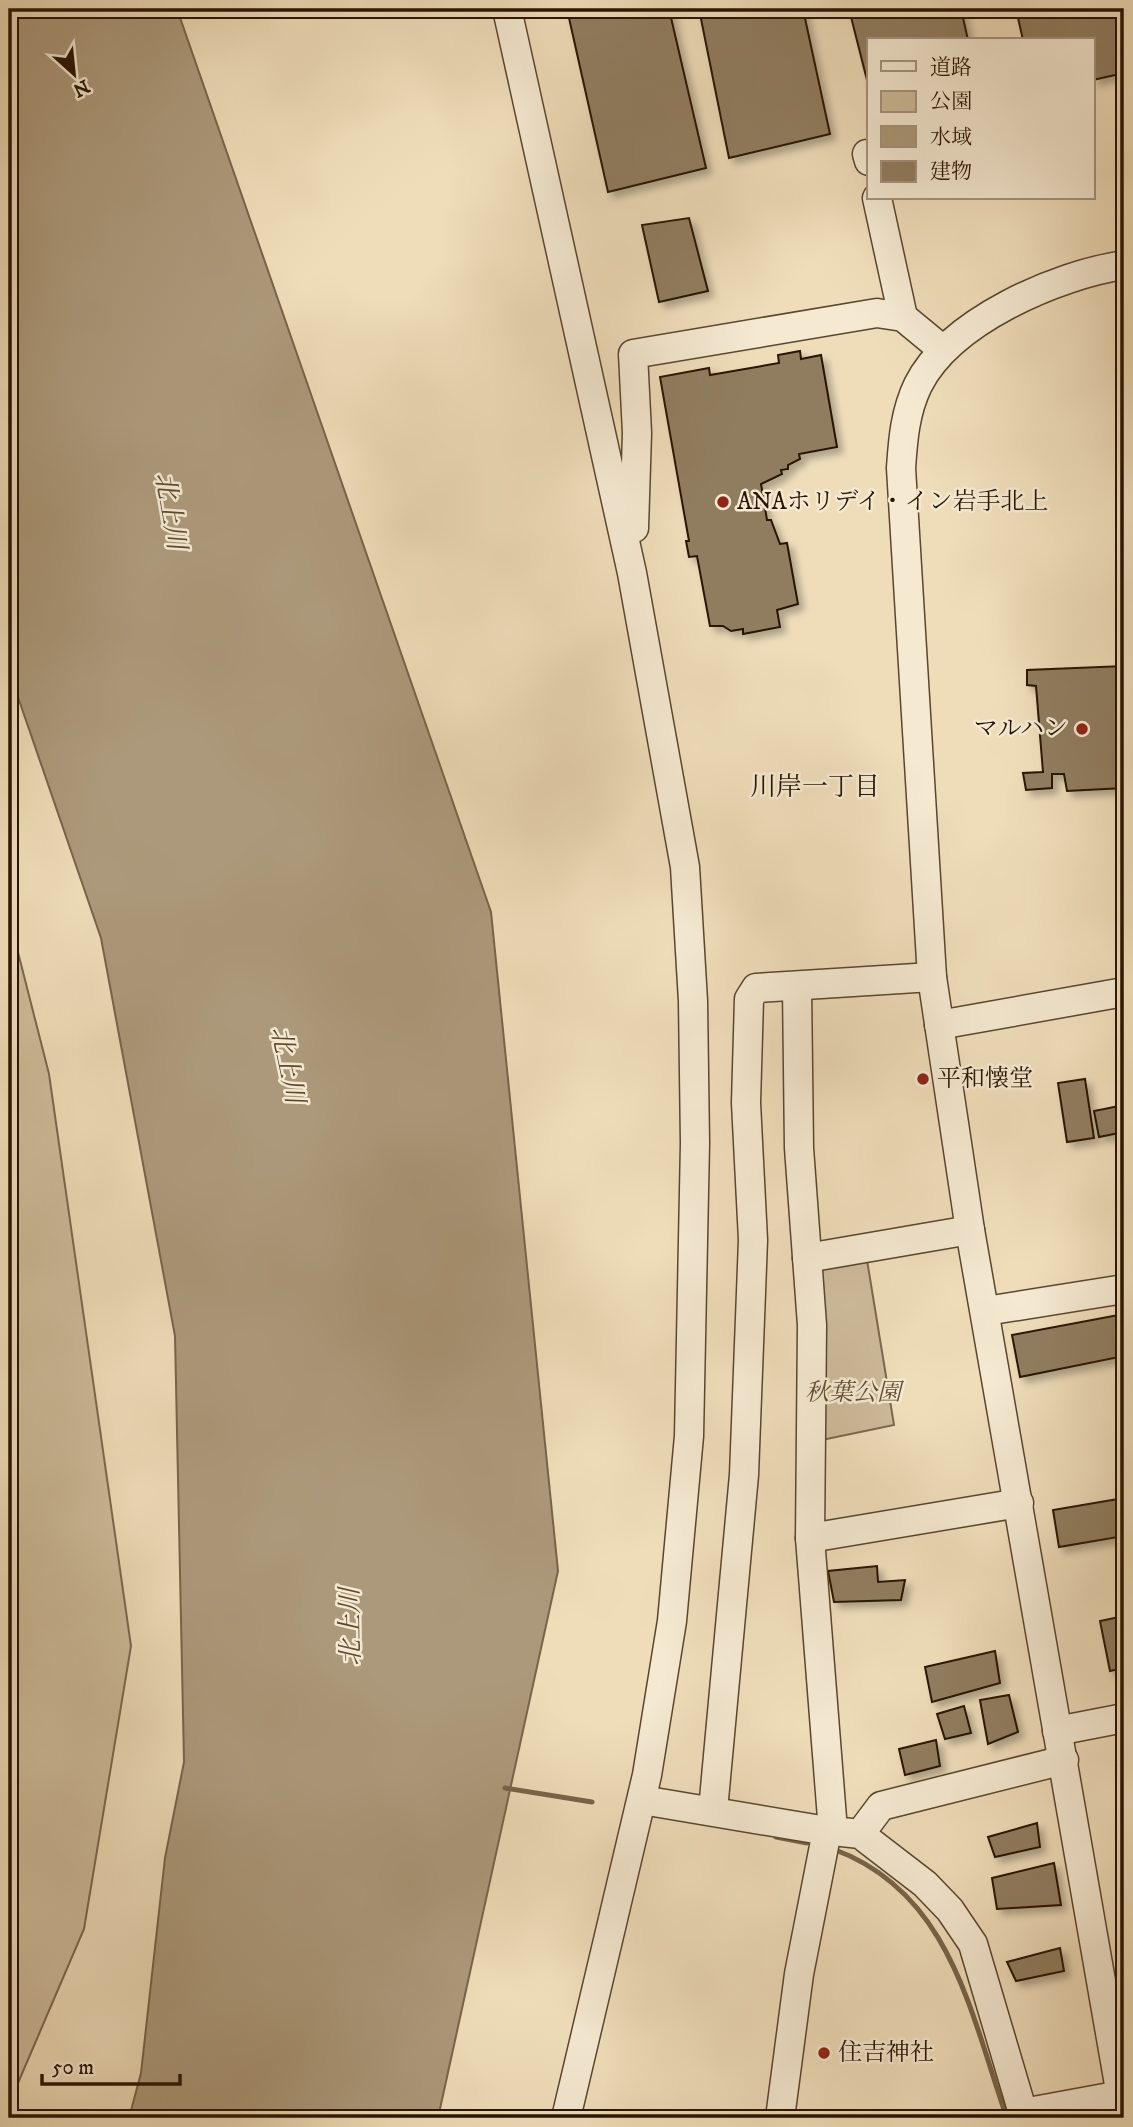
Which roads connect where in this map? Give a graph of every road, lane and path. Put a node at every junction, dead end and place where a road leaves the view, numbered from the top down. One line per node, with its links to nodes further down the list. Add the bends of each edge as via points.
1 (507, 9): 6 (street)
2 (877, 200): 4 (street)
3 (1124, 265): 5 (street, via 1031,294 984,318)
4 (903, 317): 5 (street); 6 (street, via 877,313 633,354 637,433)
5 (943, 349): 7 (street, via 918,384 908,414 901,468)
6 (632, 573): 20 (street, via 685,867 695,1143 689,1436 671,1630)
7 (932, 977): 8 (street); 10 (street)
8 (797, 987): 12 (street); 21 (street, via 757,988 749,999 746,1103 753,1240 744,1475)
9 (1124, 992): 10 (street)
10 (939, 1025): 11 (street)
11 (970, 1230): 12 (street); 14 (street)
12 (807, 1258): 16 (street, via 812,1325)
13 (1124, 1289): 14 (street)
14 (986, 1311): 15 (street)
15 (1018, 1503): 16 (street); 18 (street)
16 (810, 1538): 22 (street, via 833,1831)
17 (1124, 1718): 18 (street)
18 (1057, 1731): 19 (street)
19 (1064, 1760): 22 (street, via 881,1806); 23 (street)
20 (642, 1800): 21 (street); 24 (street)
21 (713, 1810): 25 (street, via 827,1831 799,1974)
22 (860, 1834): 23 (street, via 925,1884 973,1944 1023,2113)
23 (1123, 2106)
24 (571, 2117)
25 (780, 2118)

